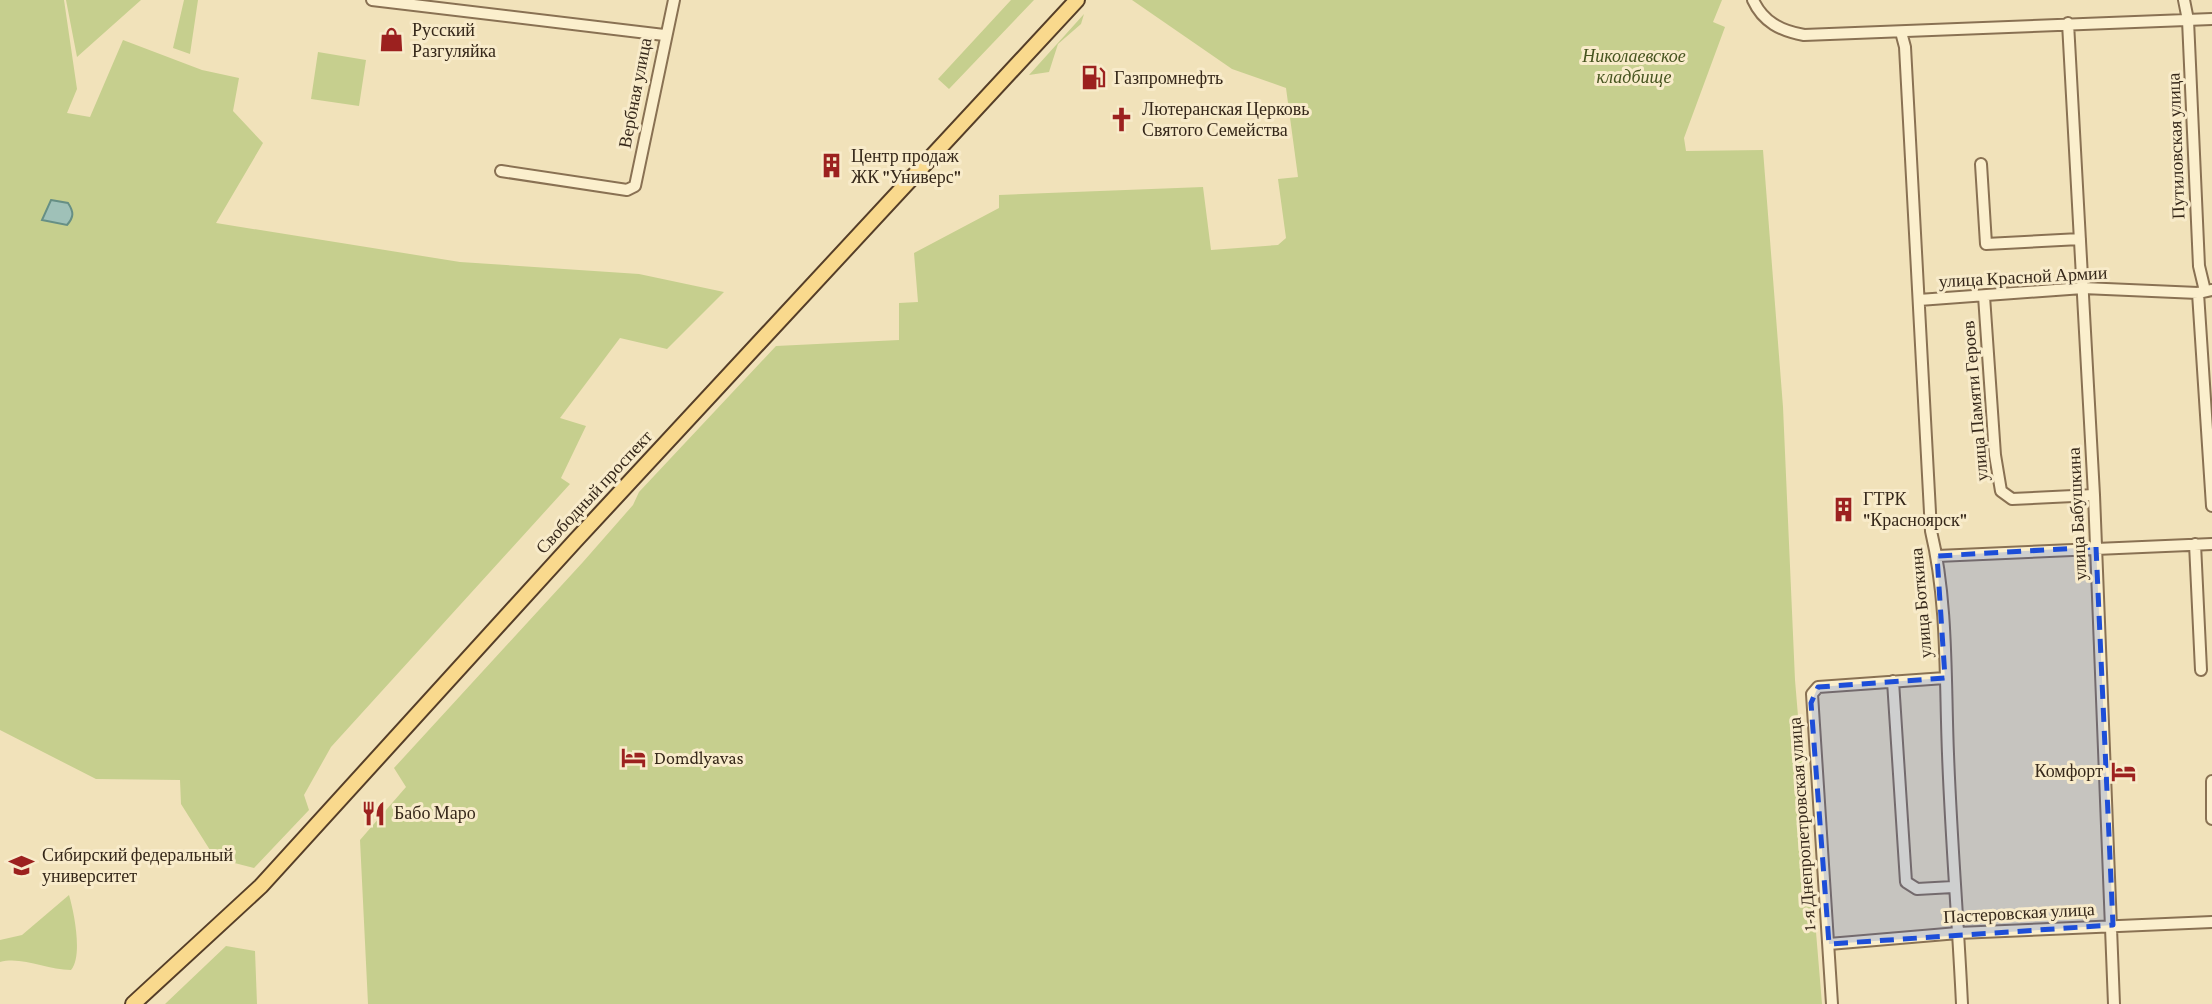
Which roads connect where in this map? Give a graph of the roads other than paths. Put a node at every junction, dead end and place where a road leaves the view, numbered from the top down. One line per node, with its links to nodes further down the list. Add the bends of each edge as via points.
1 (372, 0): 10 (street)
2 (674, 0): 10 (street, Вербная улица)
3 (1077, 0): 34 (main road, Свободный проспект, via 261,886)
4 (1753, 0): 9 (street, via 1769,22 1804,35)
5 (2184, 0): 7 (street, Путиловская улица)
6 (2212, 19): 7 (street)
7 (2188, 20): 8 (street); 15 (street, Путиловская улица, via 2199,267)
8 (2068, 23): 9 (street); 13 (street, улица Бабушкина)
9 (1901, 32): 17 (street, улица Боткина)
10 (664, 35): 12 (street, Вербная улица, via 635,186 627,190)
11 (1981, 164): 13 (street, via 1986,244)
12 (501, 171)
13 (2080, 239): 14 (street, улица Бабушкина)
14 (2083, 288): 15 (street, улица Красной Армии); 16 (street, улица Красной Армии); 18 (street, улица Бабушкина)
15 (2205, 291): 19 (street, Путиловская улица)
16 (1984, 296): 17 (street, улица Красной Армии); 18 (street, улица Памяти Героев, via 2001,491 2012,499)
17 (1919, 300): 23 (street, улица Боткина, via 1931,531)
18 (2094, 495): 22 (street, улица Бабушкина)
19 (2212, 506)
20 (2195, 544): 21 (street); 22 (street); 24 (street)
21 (2212, 544)
22 (2096, 547): 23 (street); 31 (street, улица Бабушкина)
23 (1937, 556): 25 (street, улица Боткина)
24 (2201, 670)
25 (1945, 678): 26 (street, 1-я Днепропетровская улица); 29 (street, улица Боткина)
26 (1893, 681): 29 (street, via 1906,881 1917,889); 33 (street, 1-я Днепропетровская улица, via 1818,687 1812,694)
27 (2212, 781): 28 (street)
28 (2212, 819)
29 (1953, 887): 32 (street, улица Боткина)
30 (2212, 922): 31 (street, Пастеровская улица)
31 (2113, 925): 32 (street, Пастеровская улица); 37 (street, улица Бабушкина)
32 (1958, 933): 33 (street, Пастеровская улица); 36 (street, улица Боткина)
33 (1829, 944): 35 (street, 1-я Днепропетровская улица)
34 (134, 1004)
35 (1832, 1004)
36 (1962, 1004)
37 (2114, 1004)

